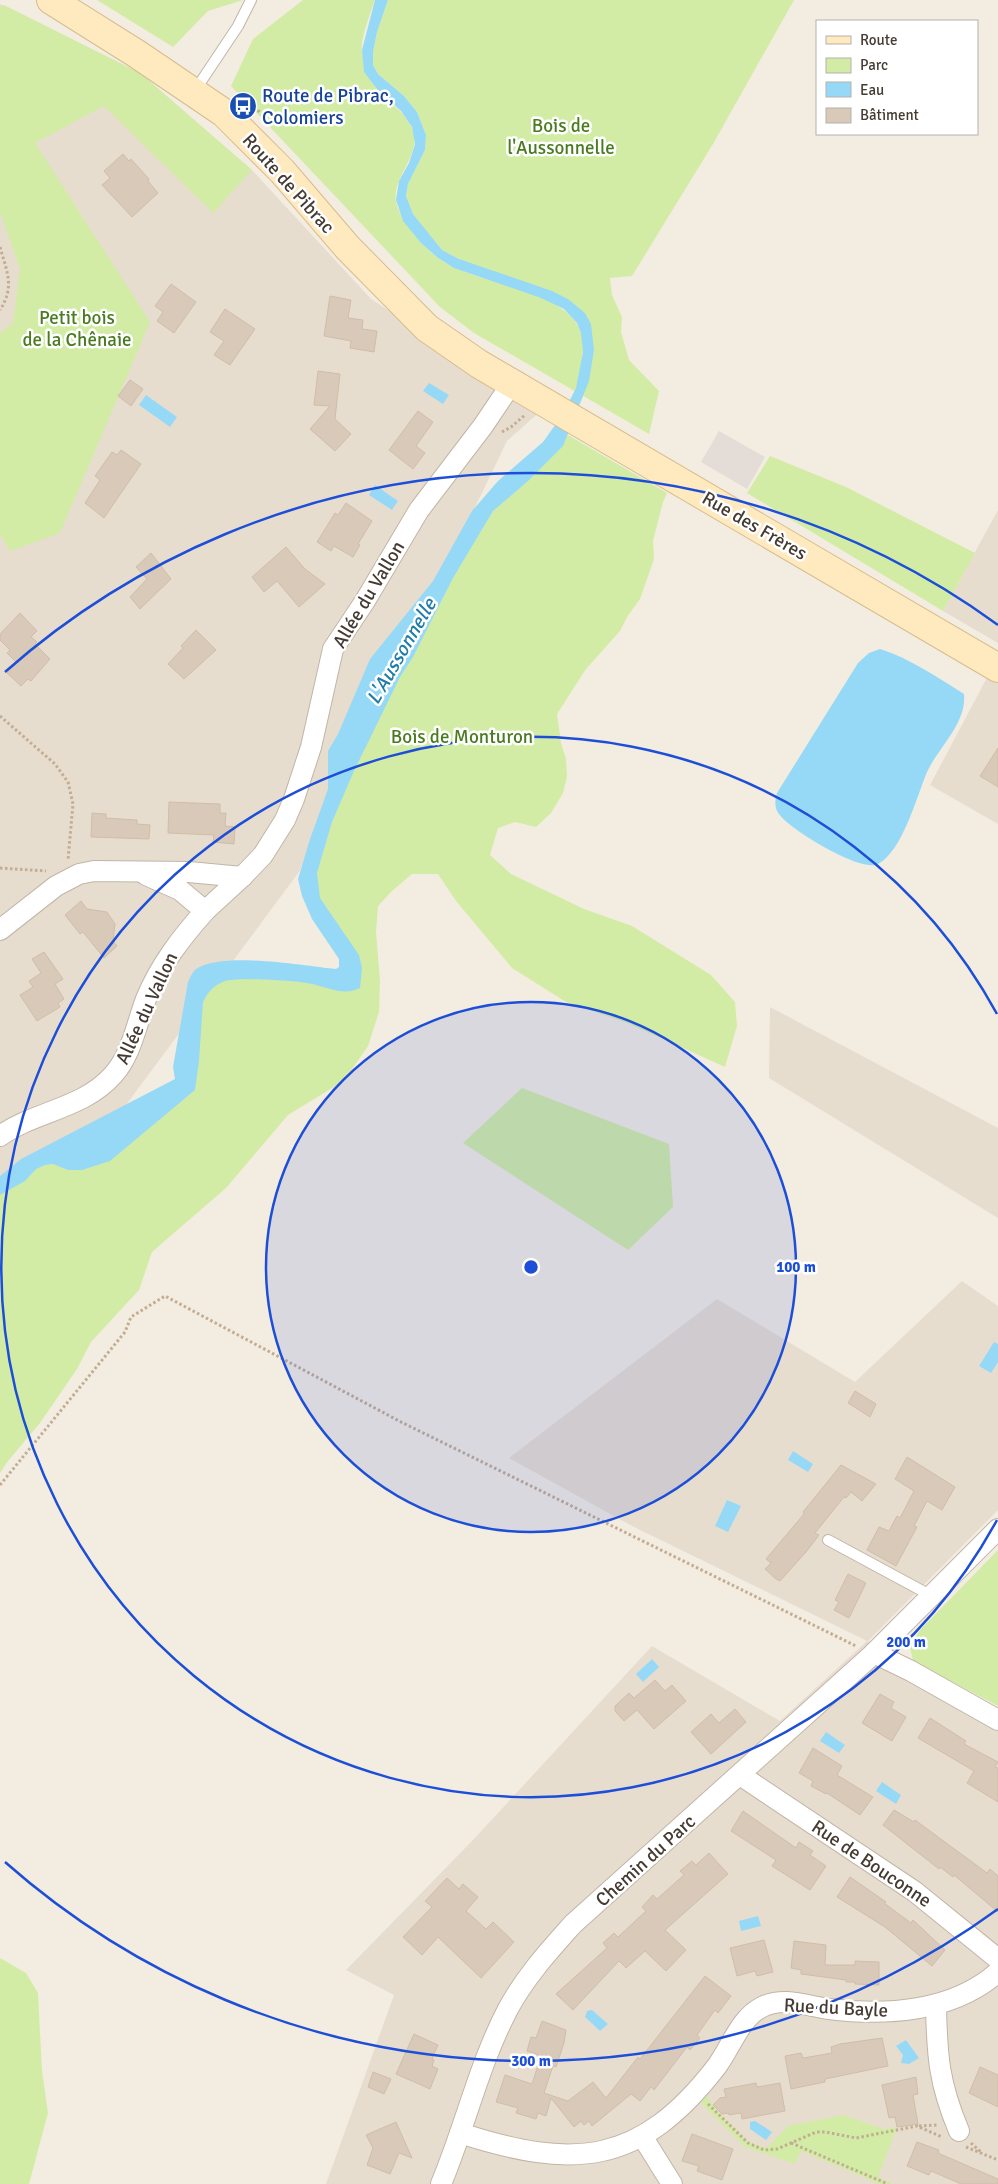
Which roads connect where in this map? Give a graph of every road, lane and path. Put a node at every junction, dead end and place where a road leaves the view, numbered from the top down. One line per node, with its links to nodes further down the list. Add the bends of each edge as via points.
1 (51, 0): 3 (main road, Route de Pibrac)
2 (251, 0): 3 (lane, via 238,26)
3 (193, 92): 8 (main road, Route de Pibrac, via 224,114 254,142 348,248 427,328)
4 (243, 99): 5 (path, Route de Pibrac, via 257,109)
5 (272, 127)
6 (0, 247): 7 (path, via 10,284 6,302)
7 (0, 310)
8 (512, 383): 9 (main road, Rue des Frères); 13 (street, Allée du Vallon, via 419,510 333,649 311,747 294,799 263,855)
9 (998, 668)
10 (0, 716): 14 (path, via 55,764 68,782 73,804)
11 (0, 868): 14 (path, via 44,870)
12 (135, 871): 13 (street); 14 (street, via 94,871); 15 (street, via 180,890)
13 (242, 877): 15 (street, Allée du Vallon)
14 (67, 879): 16 (street)
15 (205, 911): 17 (street, Allée du Vallon, via 171,952 146,998 126,1057 113,1075 74,1104 44,1114)
16 (0, 930)
17 (0, 1136)
18 (0, 1484): 23 (path, via 125,1332 131,1317 165,1296 401,1422)
19 (998, 1529): 21 (street, Chemin du Parc)
20 (828, 1540): 21 (lane)
21 (930, 1595): 22 (street, Chemin du Parc)
22 (893, 1633): 23 (street, Chemin du Parc); 24 (street)
23 (872, 1655): 24 (street); 26 (street, Chemin du Parc)
24 (911, 1671): 25 (street)
25 (998, 1720)
26 (740, 1775): 27 (street, Rue de Bouconne, via 914,1891); 31 (street, Chemin du Parc, via 573,1924 535,1968 498,2029)
27 (998, 1959)
28 (998, 1972): 29 (street, Rue du Bayle, via 986,1982)
29 (936, 2006): 30 (street, Rue du Bayle, via 842,2010 791,2002 762,2007 741,2026 722,2060); 33 (street, via 941,2079)
30 (697, 2092): 32 (street, Rue du Bayle); 34 (path, via 748,2144 764,2150 777,2150)
31 (460, 2133): 32 (street, Rue du Bayle, via 519,2151 545,2154 583,2154 611,2149); 36 (street, Chemin du Parc)
32 (642, 2136): 37 (street)
33 (956, 2138): 34 (path, via 917,2126 856,2138 816,2132); 35 (path)
34 (790, 2143): 38 (path)
35 (998, 2160)
36 (441, 2184)
37 (672, 2184)
38 (888, 2184)

